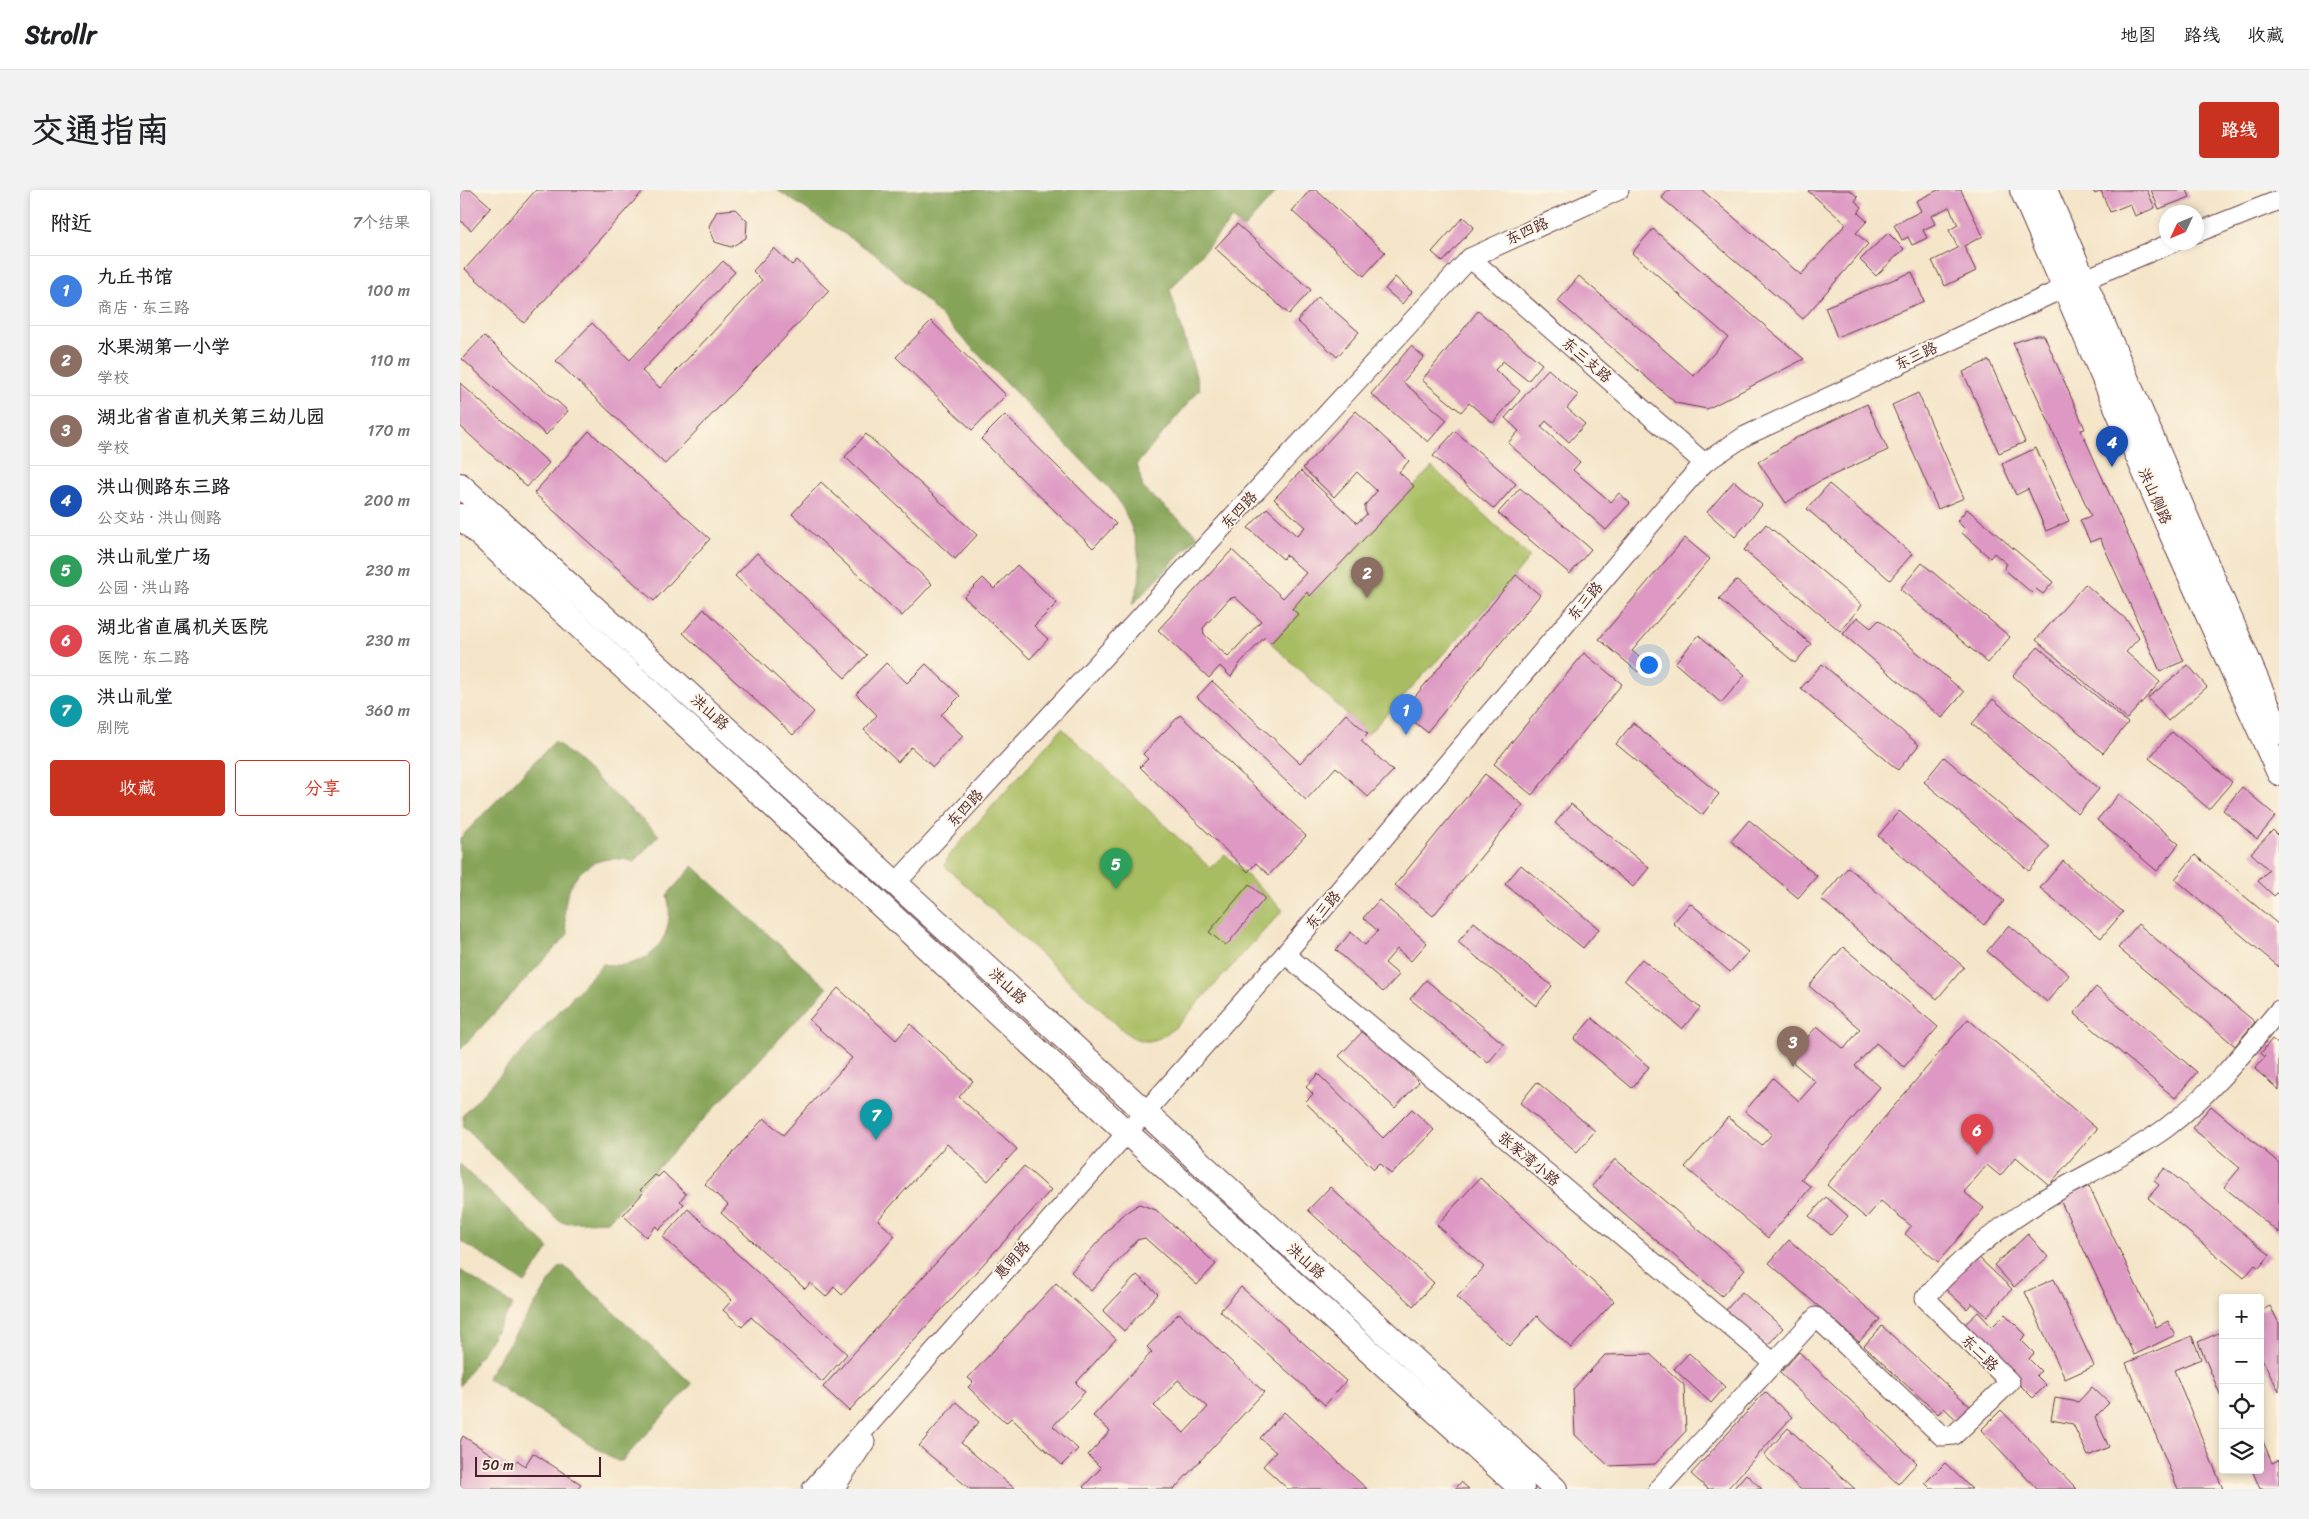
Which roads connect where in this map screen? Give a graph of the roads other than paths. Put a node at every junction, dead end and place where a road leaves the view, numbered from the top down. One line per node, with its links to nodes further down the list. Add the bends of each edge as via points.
1 (1619, 190): 7 (street, 东四路)
2 (2022, 190): 8 (main road, 洪山侧路)
3 (2045, 190): 8 (main road, 洪山侧路)
4 (2279, 200): 5 (street)
5 (2204, 230)
6 (2159, 248): 8 (street, 东三路)
7 (1470, 258): 9 (street, 东三支路); 14 (street, 东四路)
8 (2073, 284): 9 (street, 东三路, via 1745,436); 12 (main road, 洪山侧路); 13 (main road, 洪山侧路)
9 (1704, 463): 15 (street, 东三路)
10 (460, 485): 14 (main road, 洪山路)
11 (460, 516): 18 (main road, 洪山路)
12 (2279, 732)
13 (2279, 773)
14 (897, 882): 17 (main road, 洪山路)
15 (1285, 954): 17 (street, 东三路); 19 (street, 张家湾小路)
16 (2279, 1010): 19 (street, 东二路, via 2230,1068 2167,1126 2143,1144 2060,1189 2009,1222 1966,1256 1925,1298 2010,1382 1954,1435 1942,1436 1816,1317)
17 (1144, 1112): 18 (street, 东三路); 24 (main road, 洪山路)
18 (1126, 1132): 20 (street, 惠明路); 23 (main road, 洪山路)
19 (1774, 1363): 25 (street, 东二路)
20 (900, 1388): 21 (street, 惠明路); 22 (street, 惠明路)
21 (812, 1489)
22 (834, 1489)
23 (1522, 1489)
24 (1555, 1489)
25 (1658, 1489)

